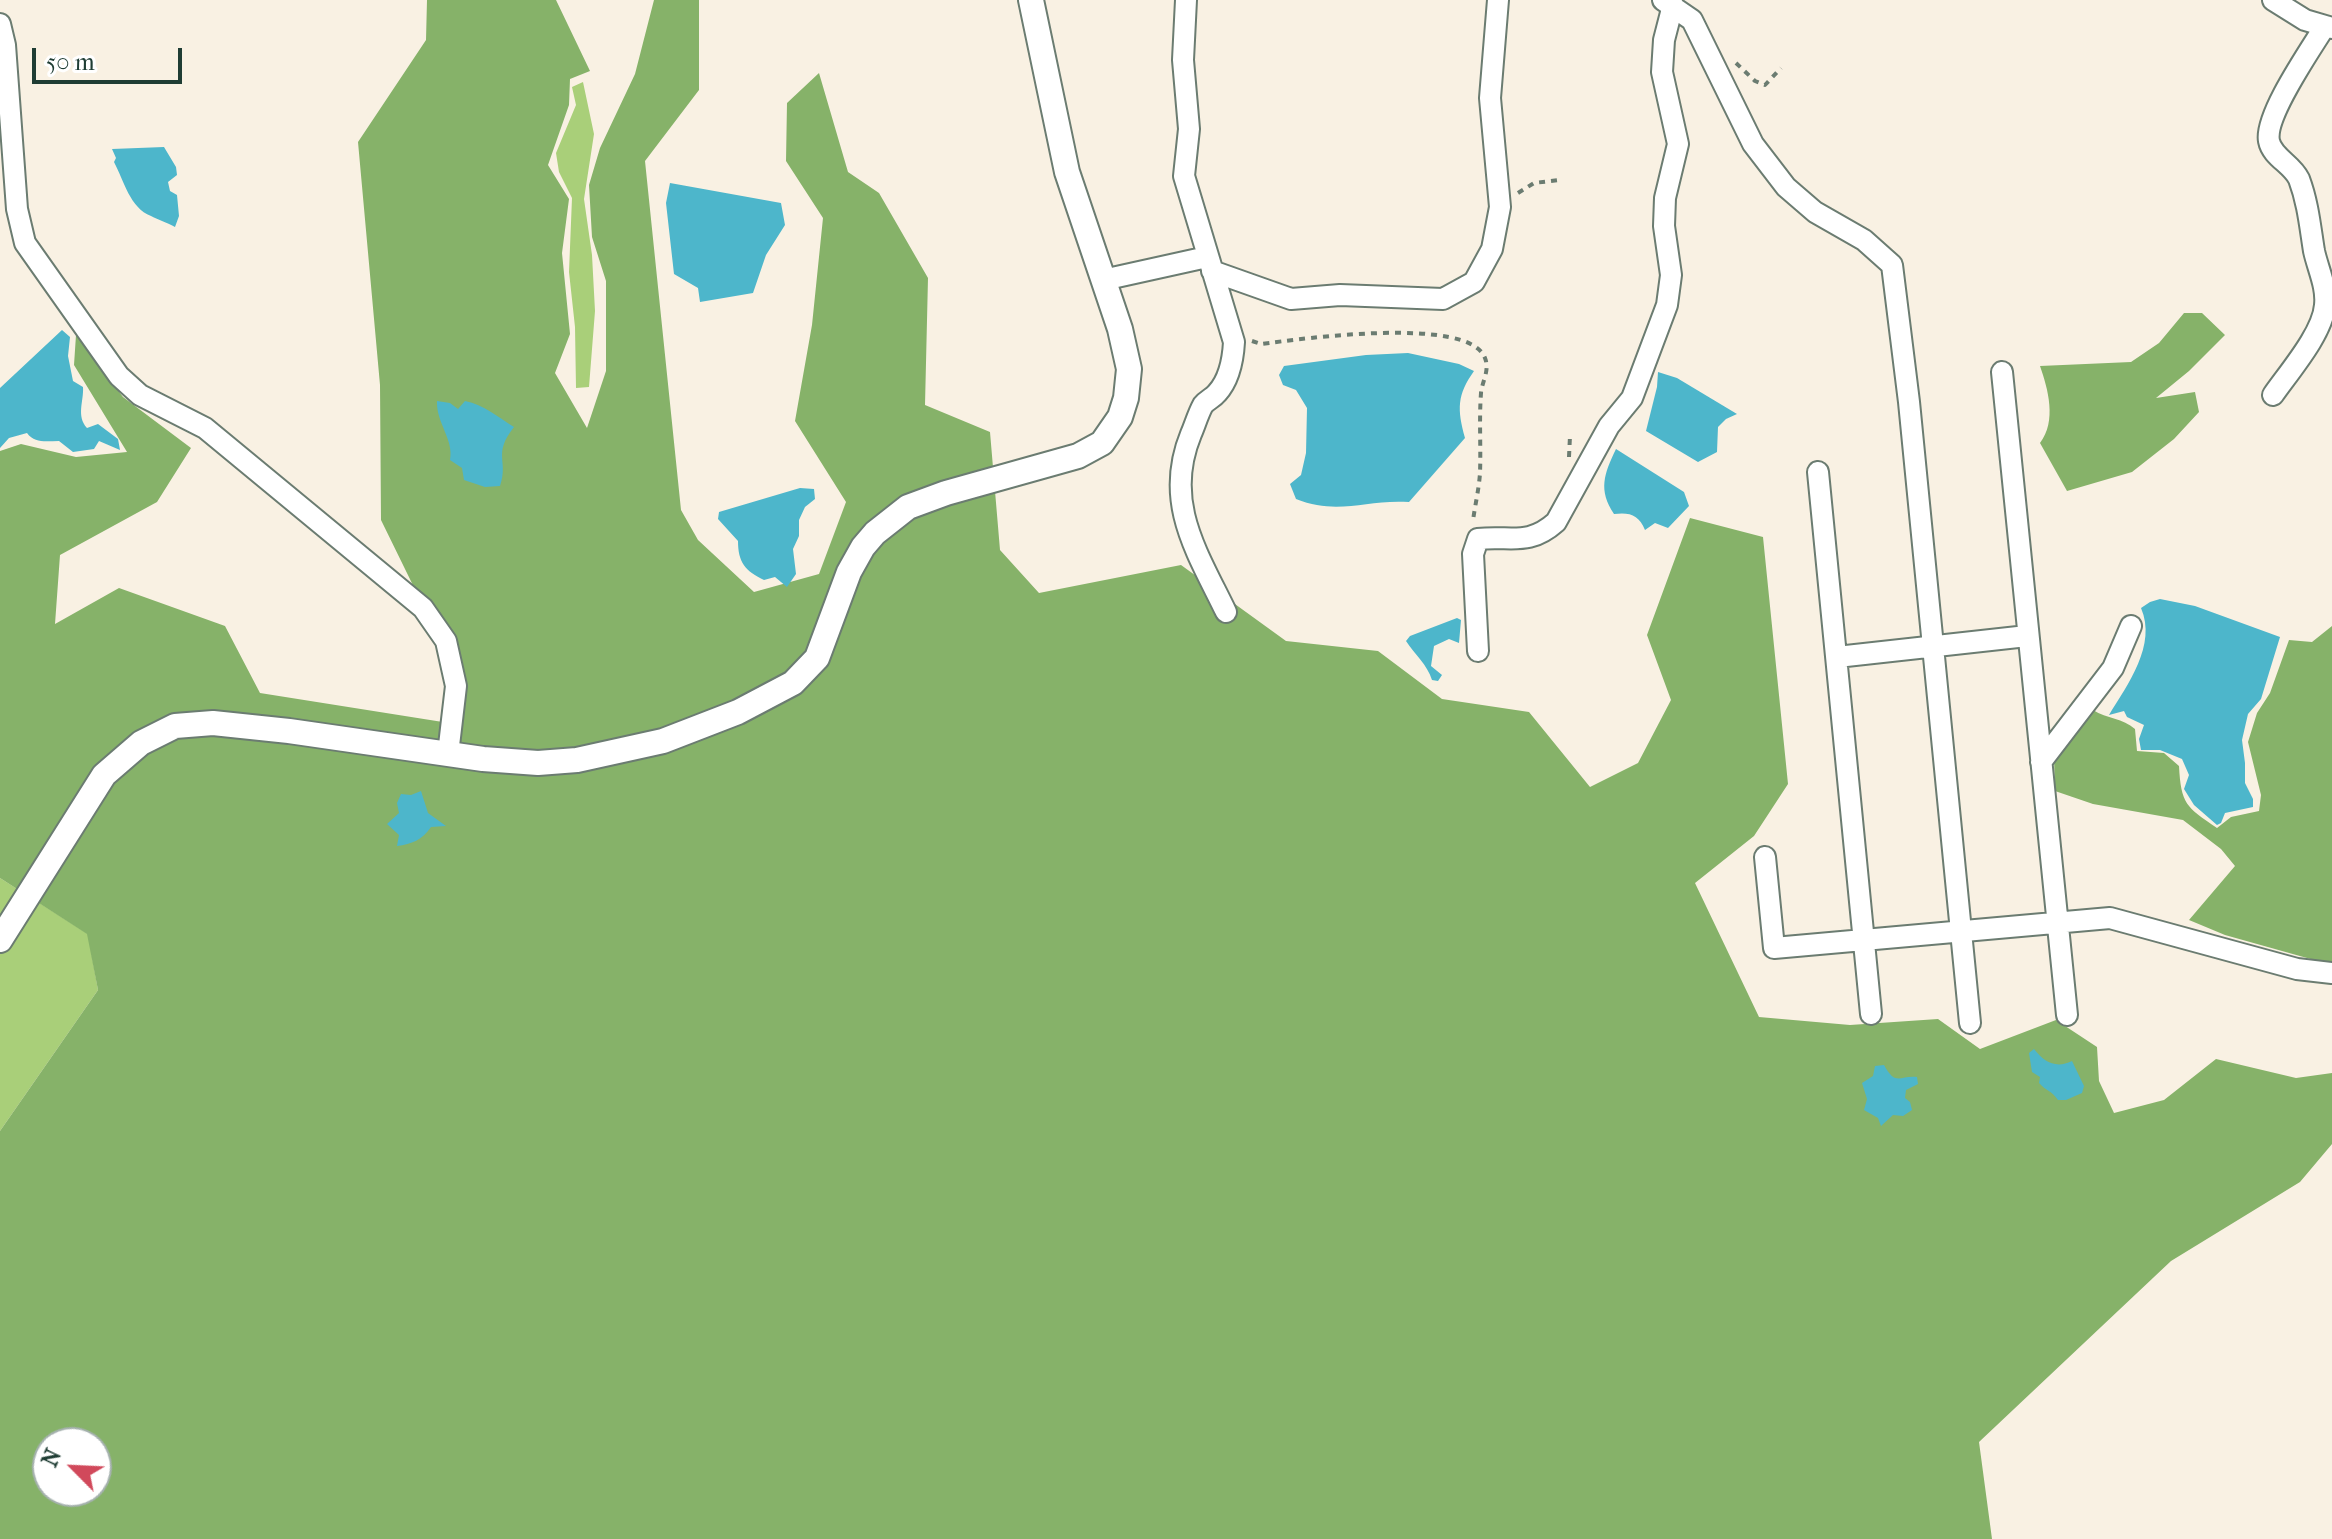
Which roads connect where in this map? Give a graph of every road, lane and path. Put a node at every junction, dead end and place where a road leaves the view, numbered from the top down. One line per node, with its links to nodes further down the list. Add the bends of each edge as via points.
1 (1031, 0): 13 (street, via 1067,172)
2 (1186, 0): 12 (street, via 1183,60 1189,129 1184,176)
3 (1498, 0): 11 (street, via 1490,98)
4 (2273, 0): 7 (street)
5 (1668, 2): 18 (street, via 1662,72 1678,144 1665,198 1671,275 1650,355 1632,398 1609,426 1556,522 1543,534 1524,540); 22 (street, via 1692,20 1753,144 1786,187 1892,265)
6 (0, 24): 25 (street, via 17,209 25,243 119,376 140,395 205,428 423,608 446,641 456,686)
7 (2328, 27): 16 (street, via 2283,96 2269,130 2269,143 2297,175 2309,210 2325,305 2320,326)
8 (1734, 61): 9 (path, via 1765,85)
9 (1781, 68)
10 (1559, 180): 11 (path, via 1534,183)
11 (1500, 207): 12 (street, via 1492,249 1474,282 1443,299 1291,299)
12 (1210, 264): 13 (street); 14 (street)
13 (1103, 280): 25 (street, via 1129,369 1126,398 1102,443 1078,456 908,507 863,547 817,658 793,683 738,712 663,741 612,753 538,763)
14 (1229, 327): 18 (path, via 1261,344 1400,333 1445,334 1474,345 1485,356 1487,371 1481,391 1480,477 1472,525); 19 (street, via 1232,364 1218,392 1204,403 1179,478 1190,535)
15 (2002, 372): 21 (street)
16 (2273, 395)
17 (1818, 472): 24 (street)
18 (1478, 539): 23 (street, via 1473,554)
19 (1226, 612)
20 (2131, 626): 26 (street, via 2113,668)
21 (2027, 636): 22 (street); 26 (street)
22 (1933, 646): 24 (street); 29 (street)
23 (1478, 651)
24 (1837, 657): 31 (street)
25 (448, 754): 30 (street, via 213,723 175,726 141,743 104,775)
26 (2041, 762): 28 (street)
27 (1765, 857): 31 (street, via 1774,948)
28 (2058, 923): 29 (street); 32 (street, via 2110,918 2297,969); 34 (street)
29 (1962, 931): 31 (street); 35 (street)
30 (0, 940)
31 (1865, 940): 33 (street)
32 (2332, 973)
33 (1871, 1014)
34 (2067, 1015)
35 (1970, 1023)

